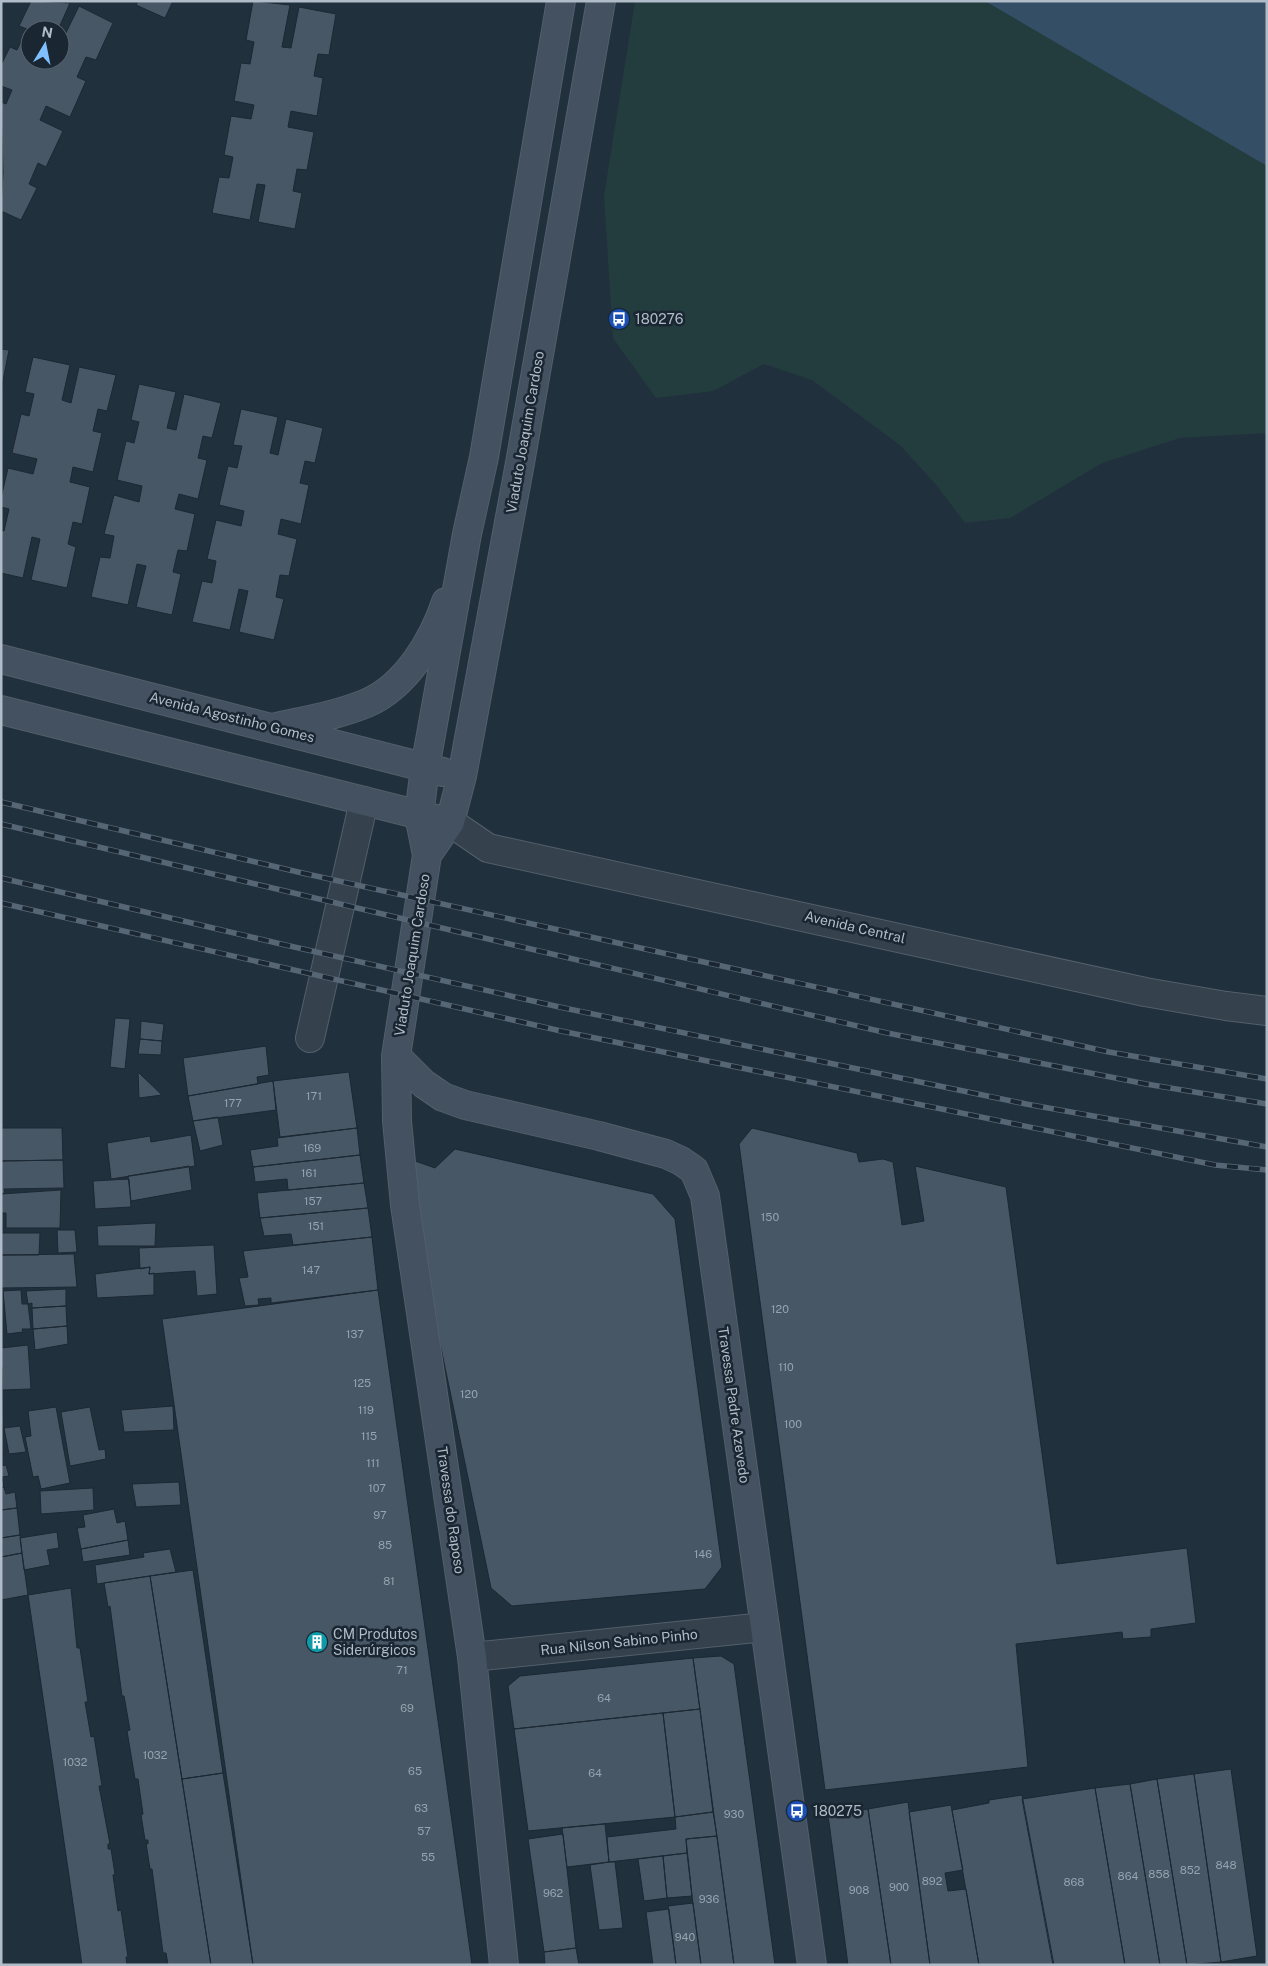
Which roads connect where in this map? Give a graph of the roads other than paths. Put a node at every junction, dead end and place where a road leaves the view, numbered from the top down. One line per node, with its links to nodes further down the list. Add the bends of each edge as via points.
1 (561, 1): 3 (street, Viaduto Joaquim Cardoso, via 484,457)
2 (601, 1): 8 (street, Viaduto Joaquim Cardoso)
3 (467, 534): 6 (street, via 444,606 426,644 413,665 391,688 369,703 334,715); 7 (street, Viaduto Joaquim Cardoso)
4 (1, 659): 6 (street, Avenida Agostinho Gomes)
5 (1, 710): 9 (street)
6 (273, 728): 7 (street, Avenida Agostinho Gomes)
7 (425, 768): 8 (street, Avenida Agostinho Gomes); 10 (street, Viaduto Joaquim Cardoso)
8 (462, 776): 11 (street, Viaduto Joaquim Cardoso)
9 (364, 801): 10 (street); 14 (street)
10 (419, 815): 11 (street); 12 (street, Viaduto Joaquim Cardoso)
11 (450, 822): 12 (street, Viaduto Joaquim Cardoso); 13 (street, Avenida Central, via 488,848 1145,992)
12 (427, 855): 15 (street, Viaduto Joaquim Cardoso)
13 (1267, 1011)
14 (310, 1038)
15 (396, 1056): 16 (street, Travessa Padre Azevedo, via 424,1084 442,1096 466,1105 666,1154 694,1170 705,1196); 17 (street, Travessa do Raposo, via 396,1121 405,1205)
16 (765, 1626): 17 (street, Rua Nilson Sabino Pinho); 19 (street, Travessa Padre Azevedo)
17 (472, 1657): 18 (street, Travessa do Raposo)
18 (504, 1965)
19 (812, 1965)

